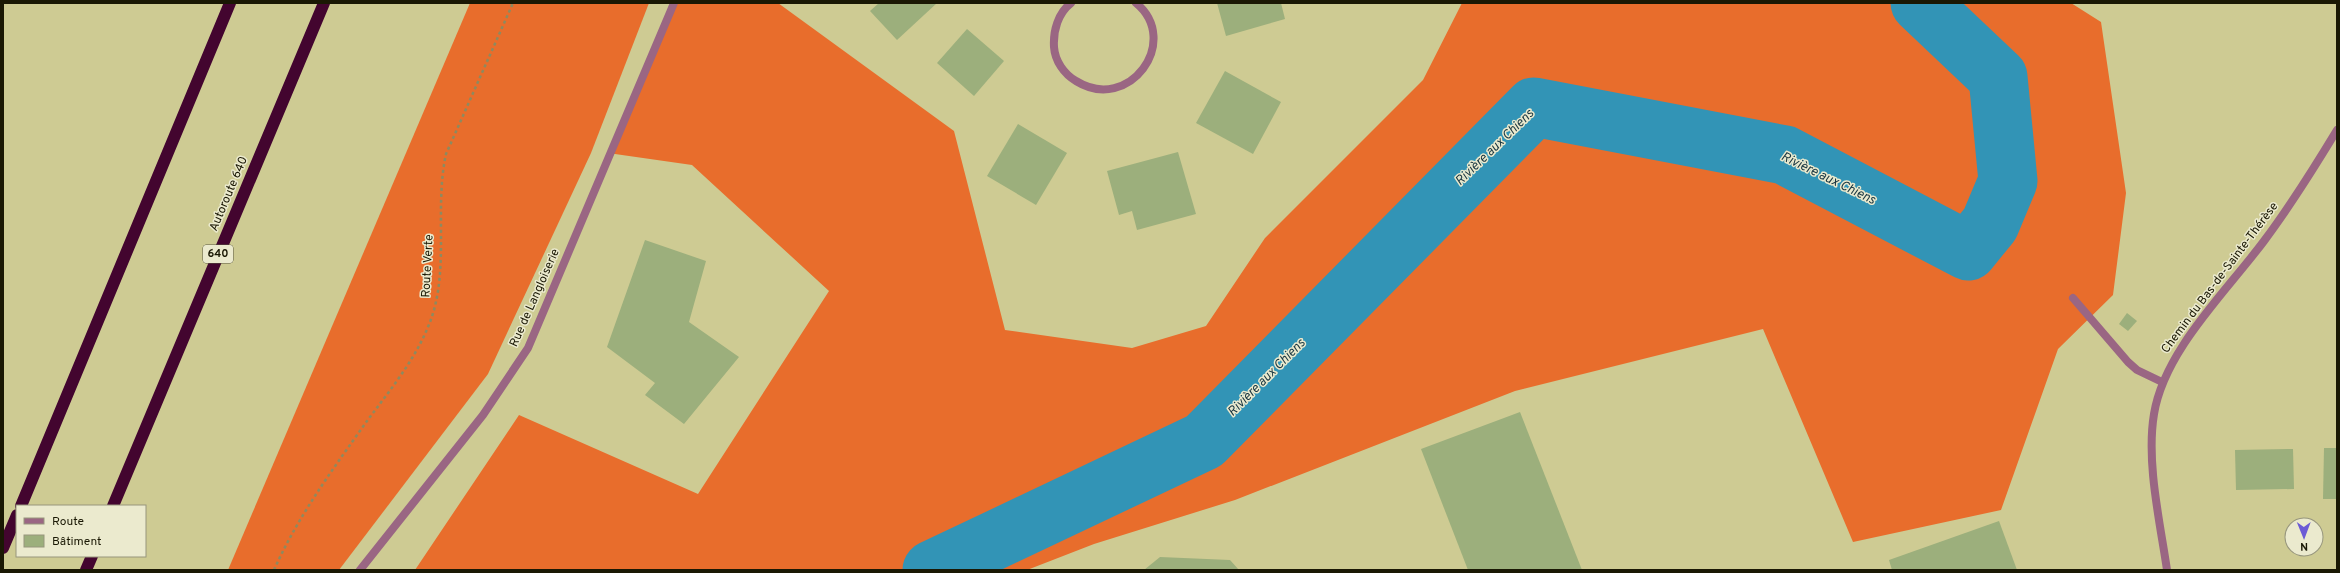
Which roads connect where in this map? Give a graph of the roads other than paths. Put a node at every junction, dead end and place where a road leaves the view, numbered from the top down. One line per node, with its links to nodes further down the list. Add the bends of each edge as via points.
1 (230, 3): 9 (highway)
2 (324, 3): 10 (highway, Autoroute 640 / 640)
3 (674, 3): 15 (street, Rue de Langloiserie, via 528,348 483,415)
4 (1136, 3): 5 (street, via 1150,22 1154,39 1151,55 1144,70 1131,82 1117,88 1101,90 1085,87 1071,78 1060,66 1054,51 1053,35)
5 (1067, 4)
6 (2337, 130): 8 (street, Chemin du Bas-de-Sainte-Thérèse, via 2284,213 2182,346)
7 (2073, 298): 8 (street, via 2128,362 2137,370)
8 (2162, 382): 16 (street, Chemin du Bas-de-Sainte-Thérèse, via 2154,414 2151,442)
9 (21, 505)
10 (113, 505)
11 (16, 517): 12 (highway)
12 (3, 548)
13 (92, 557): 14 (highway)
14 (86, 570)
15 (360, 570)
16 (2167, 570)

